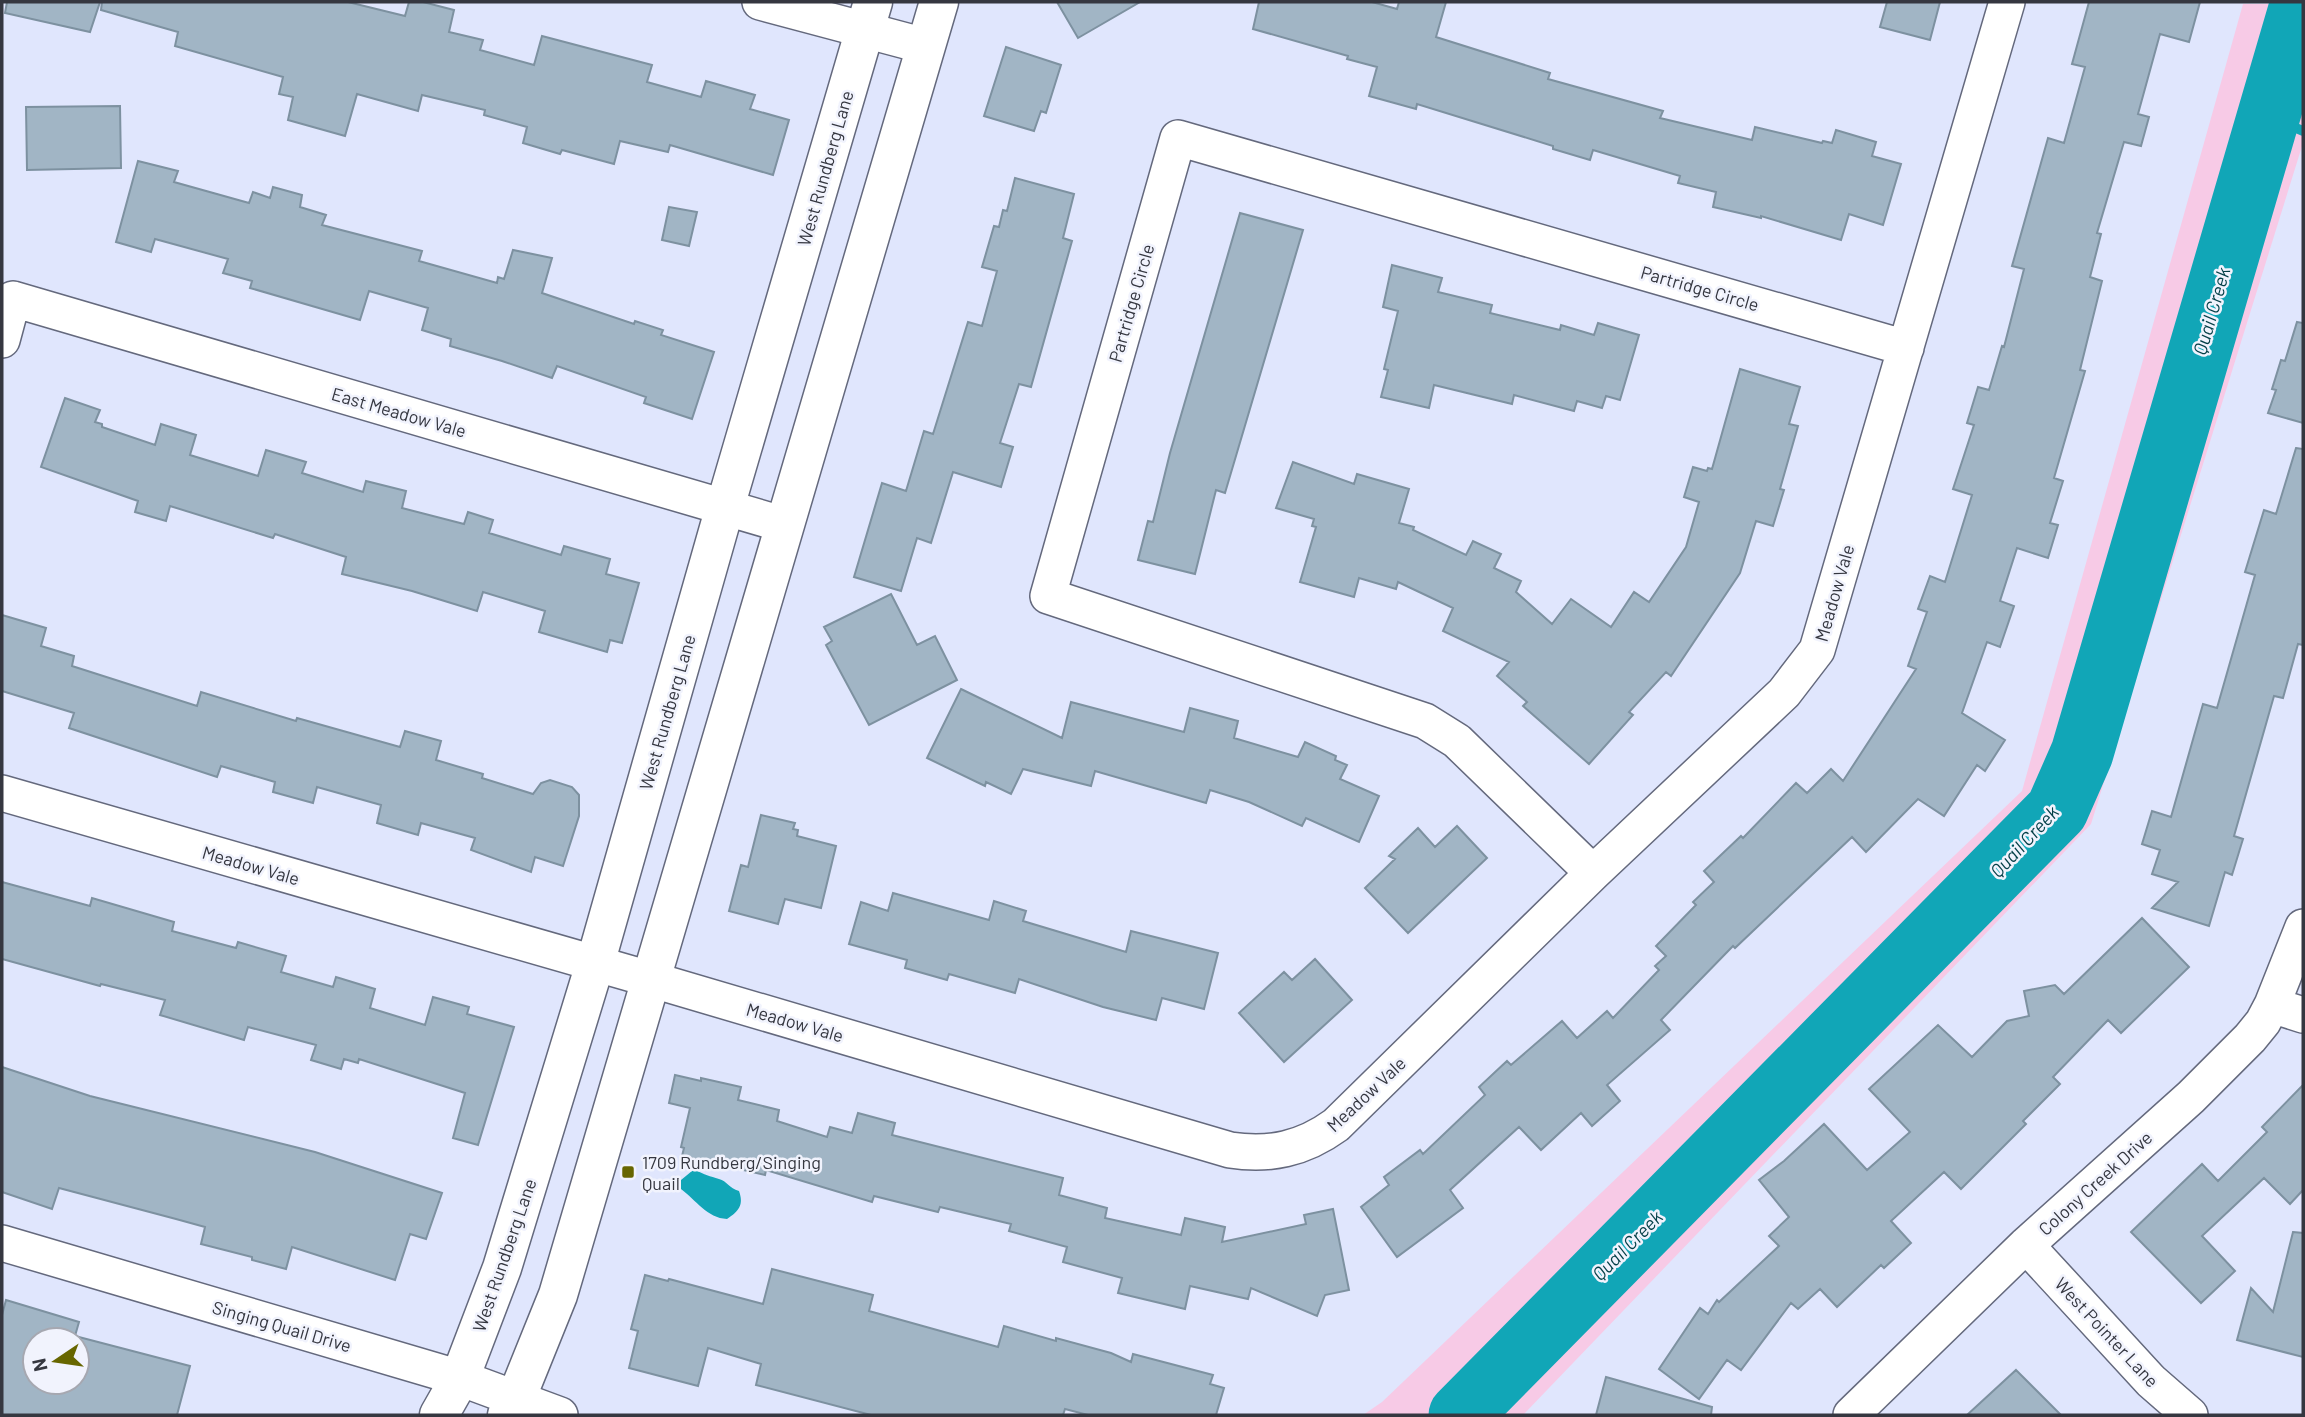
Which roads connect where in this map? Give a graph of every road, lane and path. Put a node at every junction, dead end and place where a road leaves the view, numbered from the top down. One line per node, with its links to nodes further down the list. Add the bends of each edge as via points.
1 (760, 2): 4 (street)
2 (939, 2): 5 (main road)
3 (2007, 2): 7 (street, Meadow Vale)
4 (869, 16): 5 (street); 8 (main road, West Rundberg Lane)
5 (925, 46): 9 (main road)
6 (2, 340): 8 (street, East Meadow Vale, via 13,299)
7 (1906, 348): 11 (street, Meadow Vale, via 1817,650 1784,693); 11 (street, Partridge Circle, via 1178,138 1048,596 1425,721 1457,741)
8 (725, 507): 9 (street, East Meadow Vale); 13 (main road, West Rundberg Lane)
9 (785, 525): 14 (main road)
10 (2, 793): 13 (street, Meadow Vale)
11 (1593, 873): 14 (street, Meadow Vale, via 1336,1125 1310,1142 1277,1152 1230,1150)
12 (2303, 927): 15 (street, Colony Creek Drive)
13 (595, 964): 14 (street, Meadow Vale); 18 (main road, West Rundberg Lane, via 502,1268)
14 (653, 979): 19 (main road, via 558,1295)
15 (2288, 1010): 17 (street, Colony Creek Drive, via 2263,1022 2190,1097)
16 (2, 1243): 18 (street, Singing Quail Drive)
17 (2026, 1245): 22 (street, Colony Creek Drive); 23 (street, West Pointer Lane, via 2151,1381)
18 (460, 1378): 19 (street, Singing Quail Drive); 20 (main road, West Rundberg Lane)
19 (512, 1407): 21 (street, Singing Quail Drive)
20 (439, 1415)
21 (560, 1415)
22 (1851, 1415)
23 (2190, 1415)

